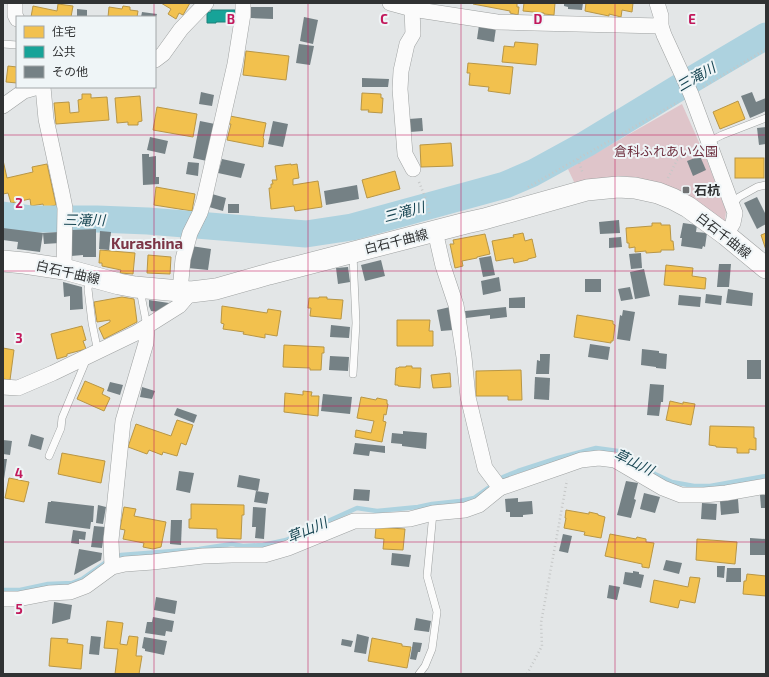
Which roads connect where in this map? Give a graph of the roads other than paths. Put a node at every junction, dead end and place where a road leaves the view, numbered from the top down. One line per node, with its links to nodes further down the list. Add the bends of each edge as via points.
1 (15, 3): 7 (street)
2 (206, 3): 11 (street)
3 (243, 3): 28 (street, via 235,64 200,214 190,233 183,259)
4 (390, 3): 6 (street)
5 (657, 3): 8 (street)
6 (412, 6): 8 (street, via 497,22); 17 (street, via 413,34 407,44 400,89 405,154)
7 (16, 17)
8 (661, 26): 16 (street, via 691,93)
9 (3, 44): 10 (lane)
10 (16, 45)
11 (156, 59)
12 (34, 88): 14 (street, via 24,91)
13 (43, 88): 25 (street, via 46,119 65,208)
14 (3, 106)
15 (766, 118): 16 (lane, via 722,135)
16 (709, 144): 19 (street)
17 (413, 169)
18 (766, 185): 19 (lane, via 739,197)
19 (732, 205): 21 (street, via 735,213 733,223)
20 (433, 225): 21 (main road, 白石千曲線, via 466,223 587,190 618,187 658,193 673,199); 22 (main road, 白石千曲線); 35 (street, via 456,305 468,397 485,468)
21 (726, 235): 24 (main road, 白石千曲線)
22 (352, 252): 28 (main road, 白石千曲線, via 216,289); 31 (lane, via 356,323)
23 (3, 261): 25 (main road, 白石千曲線)
24 (766, 268)
25 (64, 270): 26 (main road, 白石千曲線)
26 (90, 277): 27 (main road, 白石千曲線); 30 (lane, via 88,289)
27 (140, 287): 28 (main road, 白石千曲線); 29 (lane)
28 (186, 291): 29 (street, via 179,306)
29 (147, 326): 30 (street); 37 (street, via 146,343 123,422 111,540)
30 (93, 354): 32 (street, via 18,388); 33 (lane, via 62,418)
31 (353, 374)
32 (3, 387)
33 (49, 456)
34 (766, 486): 35 (street, via 726,493 680,495 615,460 599,458 582,460)
35 (500, 488): 36 (street, via 479,505 465,510)
36 (433, 513): 37 (street, via 410,519 354,520 288,548 264,555 202,556); 39 (lane, via 427,576 437,612 432,649)
37 (112, 567): 38 (street, via 86,586 70,592)
38 (3, 599)
39 (419, 674)

